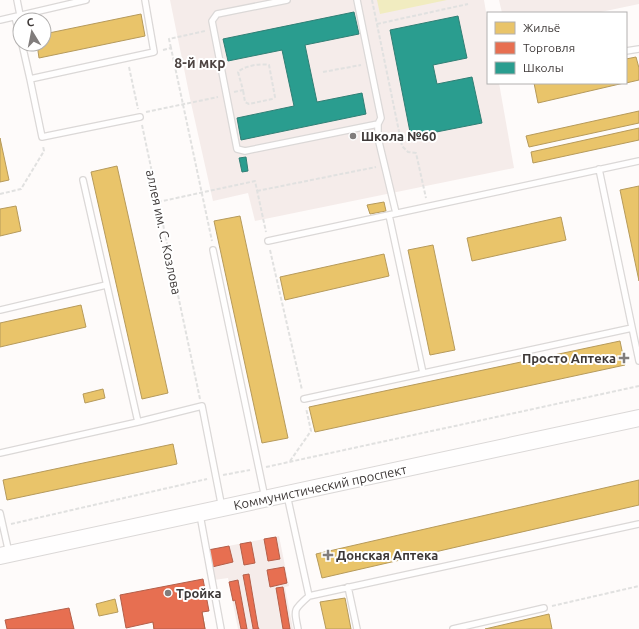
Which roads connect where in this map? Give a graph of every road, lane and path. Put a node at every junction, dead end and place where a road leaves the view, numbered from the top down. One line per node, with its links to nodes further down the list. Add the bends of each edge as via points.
1 (17, 0): 8 (lane)
2 (86, 0): 9 (lane)
3 (145, 0): 18 (lane)
4 (287, 0): 13 (lane, via 217,14 212,21)
5 (357, 0): 20 (lane)
6 (372, 0): 12 (path)
7 (468, 4): 12 (path)
8 (18, 12)
9 (35, 12)
10 (12, 17): 11 (lane)
11 (0, 20)
12 (376, 24): 34 (path, via 402,146 408,152 416,153)
13 (214, 30): 14 (path, via 169,39); 24 (lane, via 237,149 245,151)
14 (171, 48): 18 (path); 31 (path)
15 (639, 49): 16 (lane)
16 (627, 51)
17 (24, 52): 22 (lane)
18 (154, 52): 19 (lane)
19 (128, 58): 22 (lane); 23 (path, аллея им. С. Козлова)
20 (370, 64): 21 (path); 24 (lane, via 381,118)
21 (323, 72)
22 (30, 79): 25 (lane)
23 (140, 117): 25 (lane); 33 (path, аллея им. С. Козлова)
24 (378, 124): 27 (lane, via 378,138)
25 (42, 137): 32 (path, via 44,151 21,188)
26 (639, 161): 28 (lane)
27 (384, 165): 30 (path); 35 (lane)
28 (599, 169): 34 (lane); 41 (lane)
29 (83, 180): 39 (lane)
30 (257, 191): 31 (path, via 255,181); 37 (path)
31 (202, 192): 33 (path); 38 (path)
32 (0, 194)
33 (158, 202): 46 (path, аллея им. С. Козлова)
34 (428, 206): 35 (lane)
35 (396, 213): 36 (lane)
36 (389, 215): 37 (lane); 43 (lane)
37 (268, 241): 45 (path)
38 (213, 250): 51 (lane)
39 (106, 286): 40 (lane); 48 (lane)
40 (0, 310)
41 (632, 328): 42 (lane); 43 (lane)
42 (639, 361)
43 (423, 373): 45 (lane)
44 (639, 386): 50 (path)
45 (304, 399): 50 (path, via 311,431)
46 (202, 406): 48 (lane); 52 (lane)
47 (639, 418): 53 (main road, Коммунистический проспект)
48 (138, 422): 49 (lane)
49 (0, 453)
50 (290, 462): 51 (path)
51 (259, 468): 52 (path); 54 (lane)
52 (216, 477): 55 (lane); 59 (path)
53 (287, 494): 54 (main road, Коммунистический проспект); 63 (lane)
54 (265, 499): 55 (main road, Коммунистический проспект)
55 (222, 508): 57 (main road, Коммунистический проспект)
56 (0, 513): 59 (lane)
57 (199, 513): 60 (main road, Коммунистический проспект); 65 (lane)
58 (639, 524): 62 (lane)
59 (3, 526): 60 (lane)
60 (5, 555)
61 (639, 586): 64 (path)
62 (348, 587): 63 (lane); 67 (lane)
63 (308, 596): 66 (lane, via 296,606)
64 (544, 608): 68 (lane)
65 (221, 629)
66 (298, 629)
67 (357, 629)
68 (453, 629)

